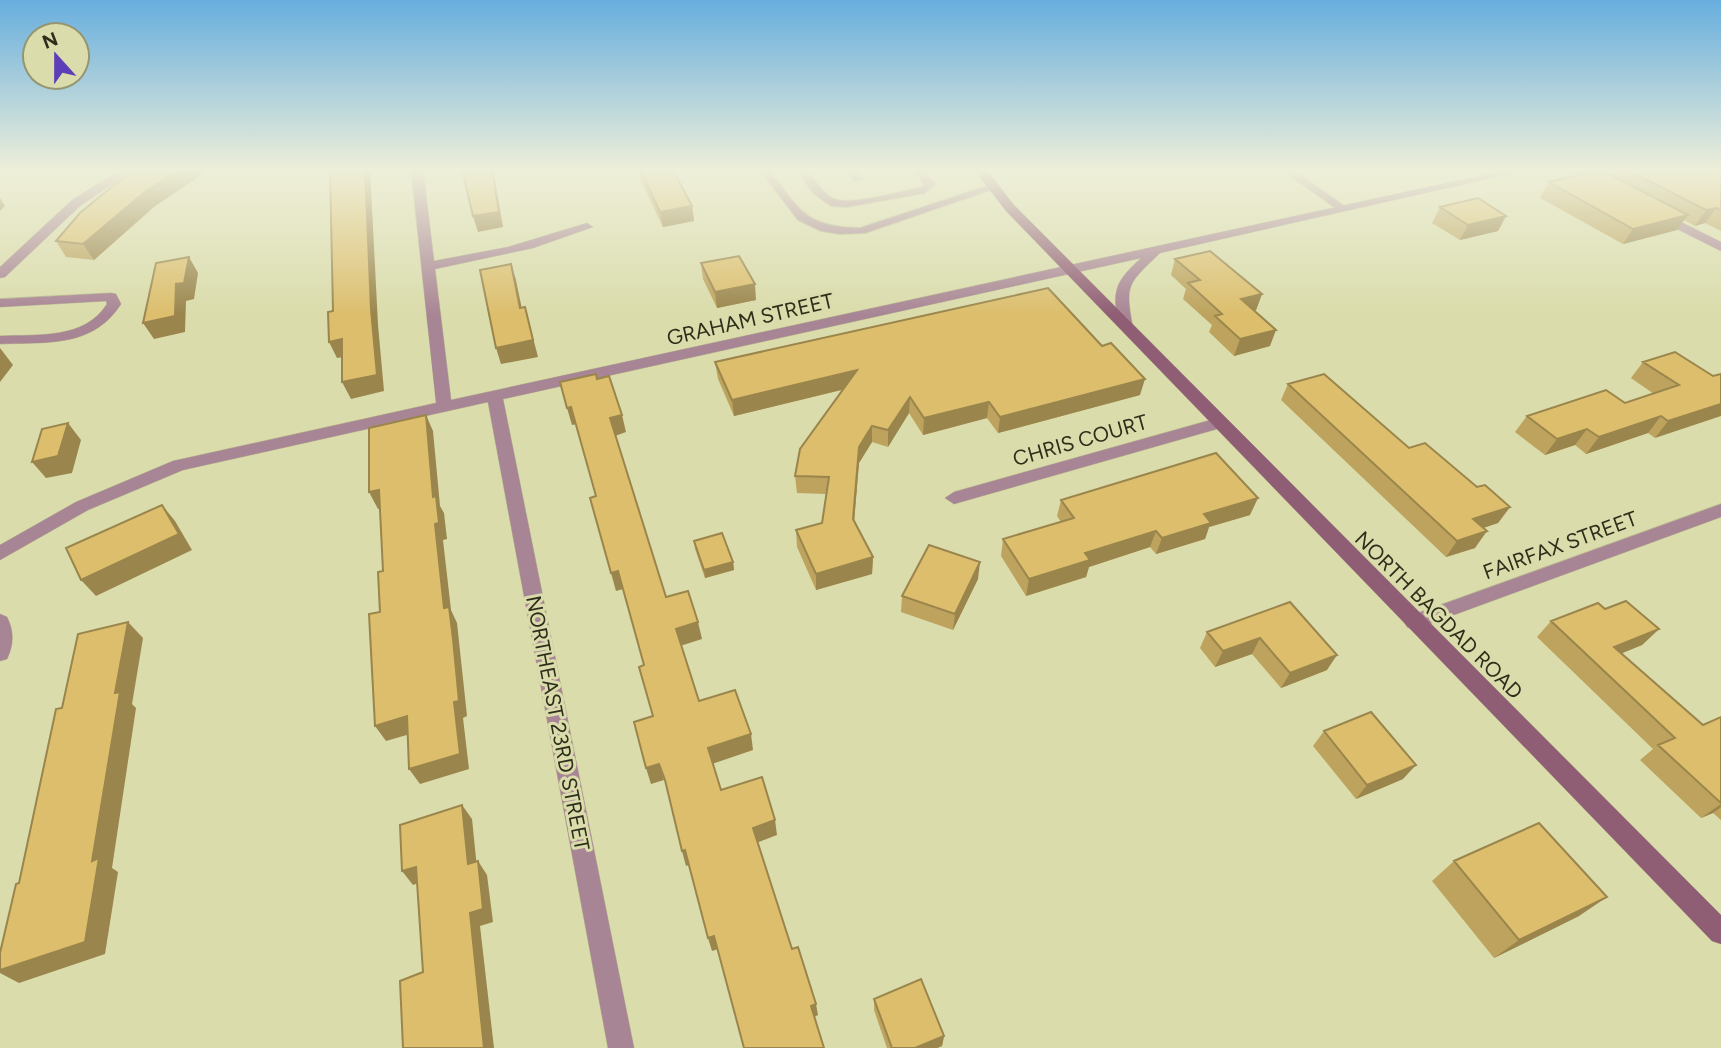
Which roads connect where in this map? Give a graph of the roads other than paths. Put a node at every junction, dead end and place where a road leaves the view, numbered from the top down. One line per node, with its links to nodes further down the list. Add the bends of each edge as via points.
1 (60, 218): 13 (street)
2 (423, 218): 11 (street)
3 (801, 218): 4 (lane, via 823,230 838,232 861,231)
4 (901, 218)
5 (1020, 218): 12 (street, NORTH BAGDAD ROAD)
6 (1296, 218): 10 (street, GRAHAM STREET)
7 (1666, 218): 9 (street)
8 (587, 227): 11 (street, via 549,241)
9 (1721, 247)
10 (1157, 248): 12 (street, GRAHAM STREET); 15 (street, via 1129,276 1120,298)
11 (429, 266): 18 (street)
12 (1069, 269): 15 (street, NORTH BAGDAD ROAD); 17 (street, GRAHAM STREET)
13 (0, 274)
14 (0, 303): 16 (street, via 110,297 114,304 108,318 75,335)
15 (1126, 327): 19 (street, NORTH BAGDAD ROAD)
16 (0, 340)
17 (495, 397): 18 (street, GRAHAM STREET); 27 (street, NORTHEAST 23RD STREET)
18 (444, 406): 22 (street, GRAHAM STREET, via 179,465 82,506)
19 (1218, 422): 20 (street, CHRIS COURT); 24 (street, NORTH BAGDAD ROAD)
20 (954, 498)
21 (1721, 510): 24 (street, FAIRFAX STREET)
22 (0, 553)
23 (0, 622): 25 (street, via 4,633)
24 (1415, 622): 26 (street, NORTH BAGDAD ROAD)
25 (0, 653)
26 (1721, 932)
27 (621, 1048)

